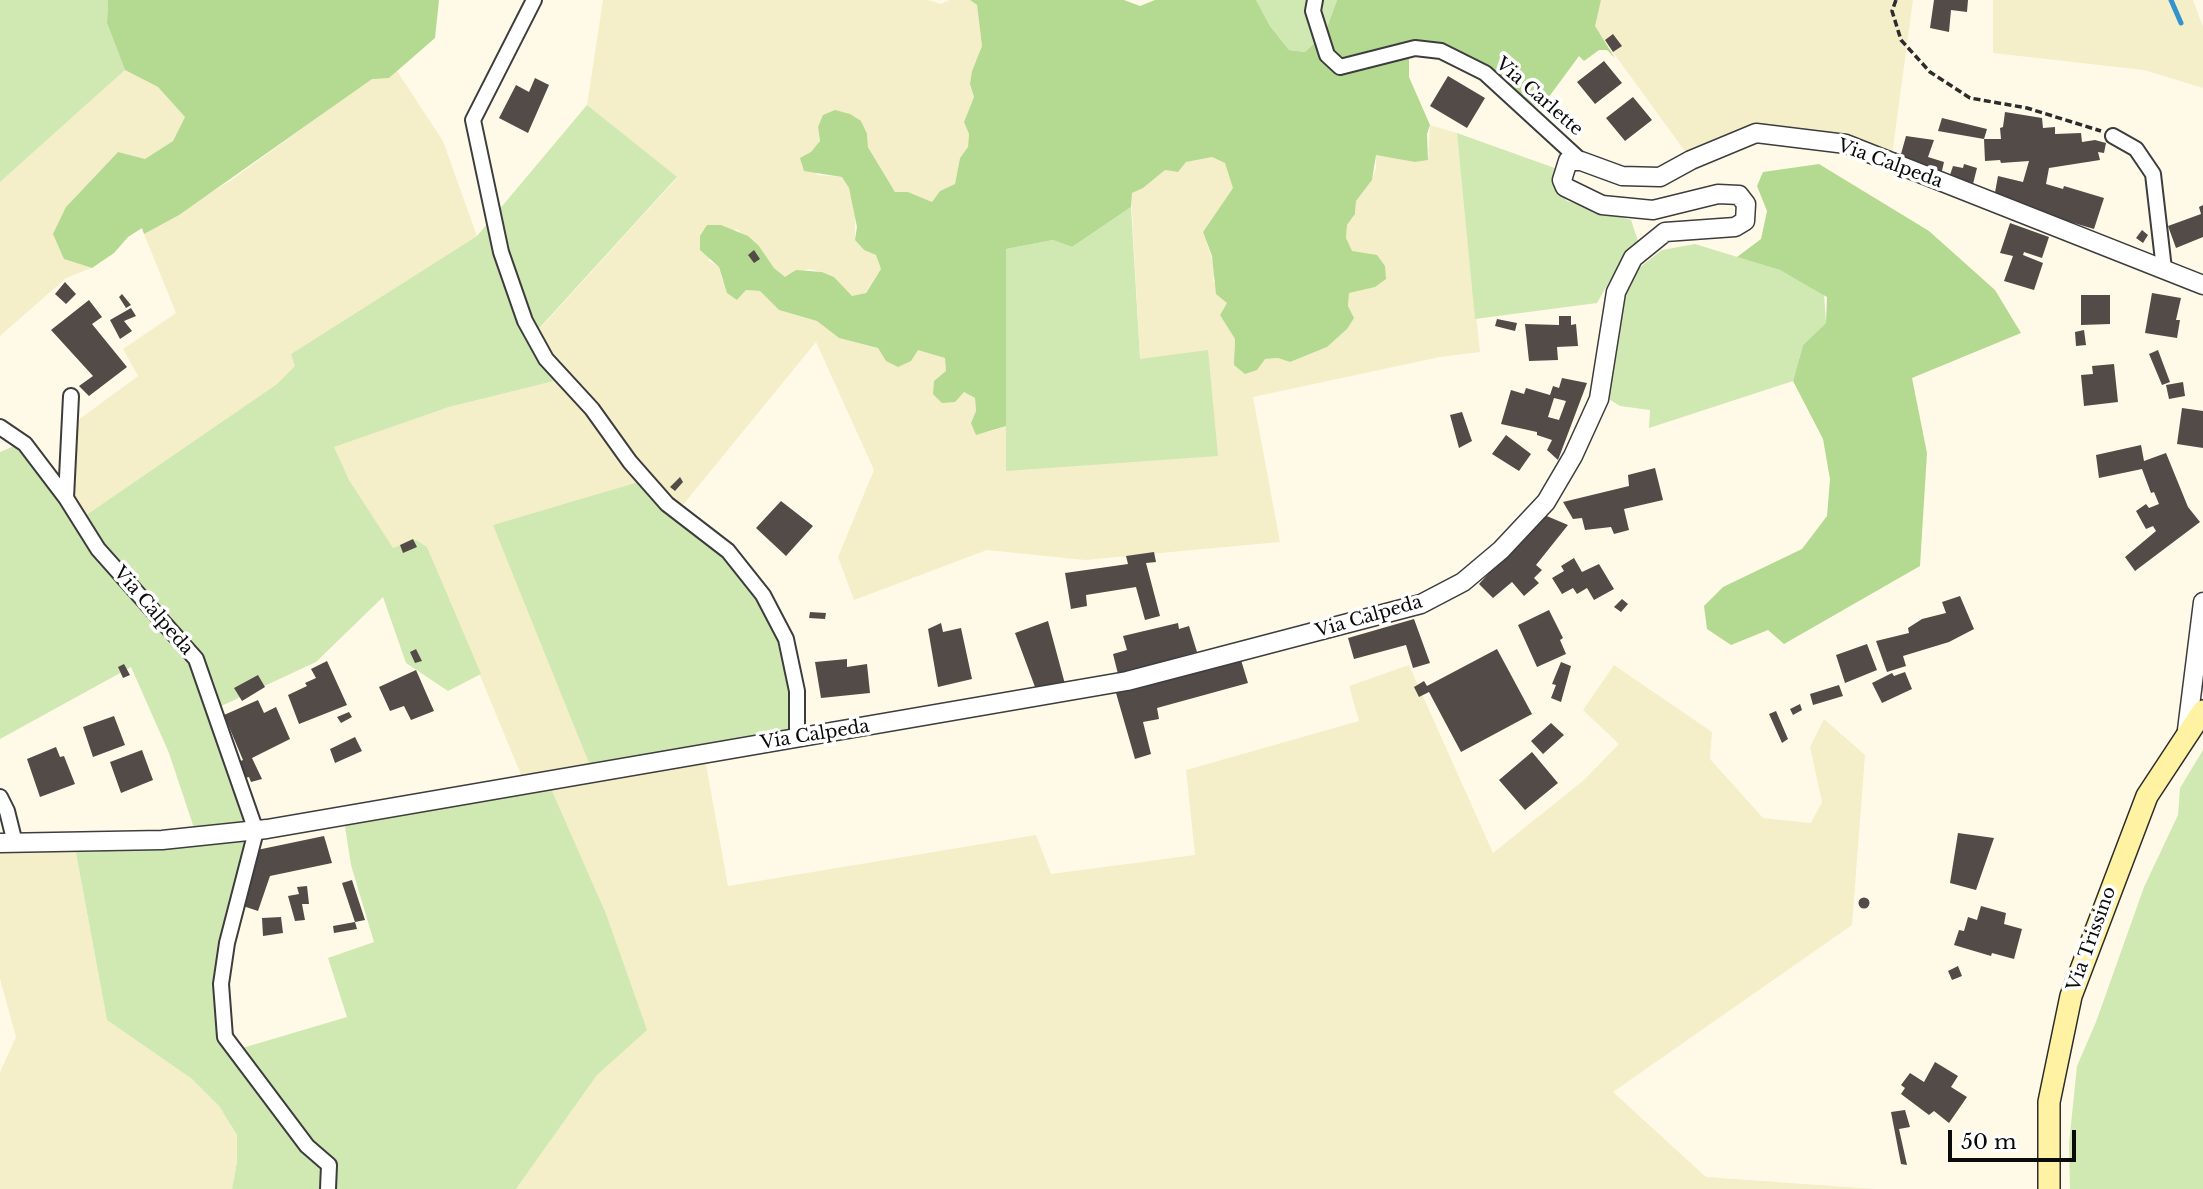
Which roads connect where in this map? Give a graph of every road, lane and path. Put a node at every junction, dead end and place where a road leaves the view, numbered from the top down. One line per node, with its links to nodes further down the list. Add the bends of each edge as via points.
1 (534, 0): 14 (street, via 473,120 501,252 524,321 546,359 592,409 630,462 667,504 727,551 763,595 786,639 797,691)
2 (1315, 0): 5 (street, Via Carlette, via 1313,10 1327,55 1340,67 1415,48 1441,51 1485,73)
3 (1896, 0): 4 (path, via 1892,11 1900,40 1930,72 1970,98 2027,108)
4 (2113, 136): 6 (street, via 2136,149 2153,174)
5 (1581, 160): 6 (street, Via Calpeda, via 1622,176 1661,177 1756,133 1846,144); 14 (street, Via Calpeda, via 1568,161 1562,180 1565,187 1602,205 1653,210 1718,194 1739,195 1746,204 1745,221 1735,227 1665,232 1633,258 1616,292 1600,398 1573,456 1546,502 1463,583 1421,604 1127,681)
6 (2164, 270): 7 (street, Via Calpeda)
7 (2203, 285)
8 (71, 396): 10 (street)
9 (0, 427): 10 (street, Via Calpeda, via 25,444)
10 (66, 498): 16 (street, Via Calpeda, via 98,549 196,659)
11 (2203, 602): 13 (street)
12 (2203, 710): 13 (main road, Via Trissino)
13 (2187, 733): 19 (main road, Via Trissino, via 2147,796 2071,996 2049,1102)
14 (797, 738): 16 (street, Via Calpeda)
15 (0, 797): 17 (street, via 7,811)
16 (256, 831): 17 (street, Via Calpeda, via 162,840); 18 (street, via 227,943 221,984 225,1037 299,1137 328,1165)
17 (7, 843)
18 (328, 1189)
19 (2049, 1189)

